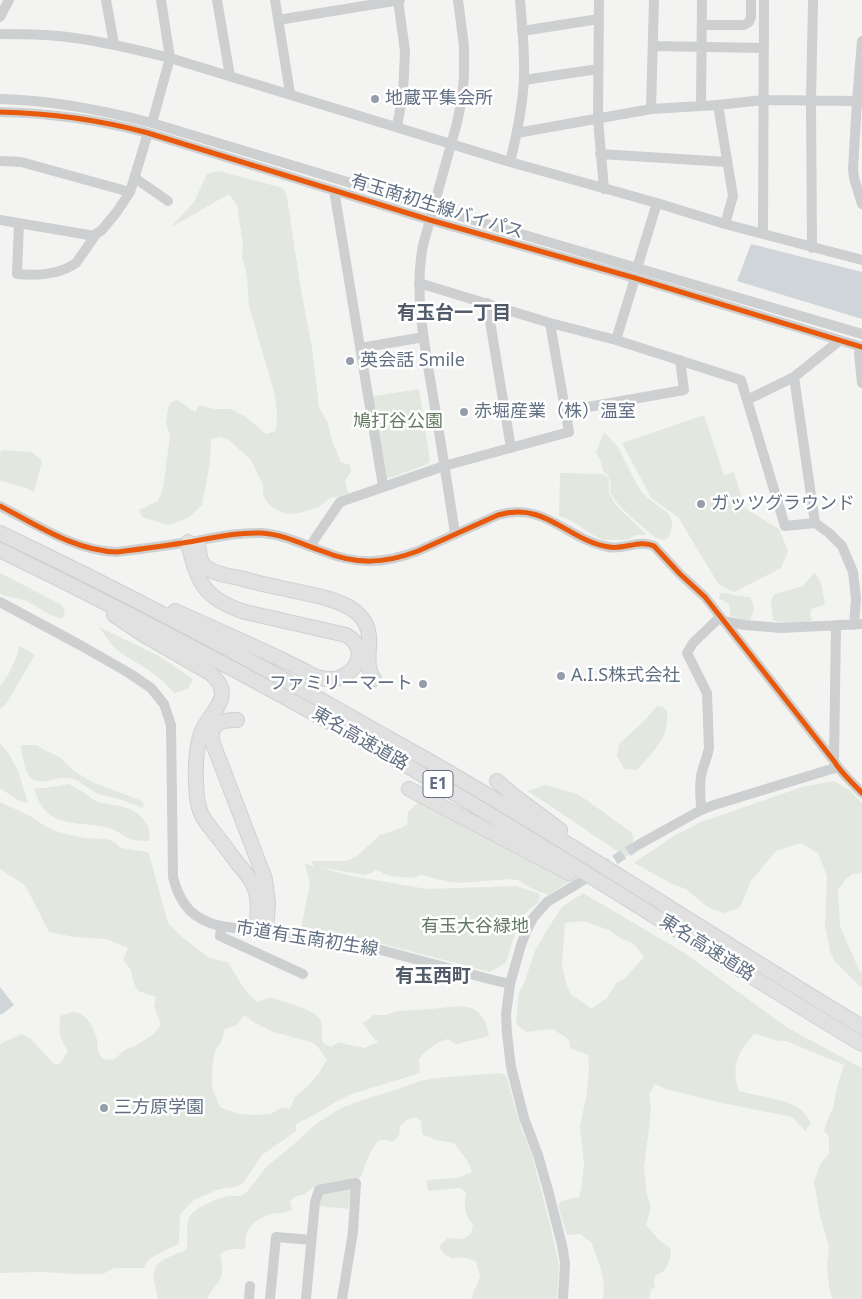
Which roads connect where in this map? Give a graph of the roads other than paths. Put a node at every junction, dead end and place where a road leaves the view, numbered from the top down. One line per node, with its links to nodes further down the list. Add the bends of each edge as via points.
1 (9, 0): 16 (street)
2 (106, 0): 23 (street)
3 (161, 0): 27 (street)
4 (217, 0): 29 (street)
5 (275, 0): 18 (street)
6 (399, 0): 15 (street); 42 (street, via 405,52 403,94)
7 (458, 0): 45 (street, via 464,76)
8 (520, 0): 20 (street)
9 (599, 0): 17 (street)
10 (654, 0): 24 (street)
11 (702, 0): 19 (street)
12 (751, 0): 19 (street, via 751,17 744,25)
13 (764, 0): 26 (street)
14 (813, 0): 34 (street)
15 (332, 5): 18 (street)
16 (0, 17)
17 (599, 19): 20 (street); 28 (street)
18 (278, 20): 31 (street)
19 (702, 25): 25 (street)
20 (522, 31): 30 (street)
21 (0, 34): 23 (street, via 42,35)
22 (862, 41): 35 (street)
23 (114, 44): 27 (street)
24 (653, 46): 25 (street); 38 (street)
25 (702, 47): 26 (street); 36 (street)
26 (763, 48): 33 (street)
27 (170, 58): 29 (street); 41 (street)
28 (598, 69): 30 (street); 40 (street)
29 (230, 76): 31 (street)
30 (524, 80): 44 (street)
31 (290, 93): 42 (street)
32 (0, 99): 41 (street, 有玉南初生線バイパス, via 67,104)
33 (763, 100): 34 (street); 37 (street); 62 (street)
34 (811, 100): 35 (street); 64 (street)
35 (860, 101): 56 (street, via 854,178)
36 (701, 105): 37 (street); 38 (street)
37 (718, 105): 49 (street)
38 (651, 109): 40 (street)
39 (0, 112): 43 (street, 有玉南初生線バイパス, via 85,119)
40 (598, 119): 44 (street); 46 (street)
41 (152, 123): 57 (street, 有玉南初生線バイパス)
42 (397, 126): 45 (street)
43 (148, 133): 50 (street); 52 (street, 有玉南初生線バイパス)
44 (517, 133): 48 (street)
45 (451, 143): 48 (street); 57 (street)
46 (600, 154): 49 (street); 51 (street)
47 (0, 161): 53 (street, via 21,162)
48 (510, 162): 51 (street)
49 (727, 162): 61 (street, via 732,196)
50 (135, 178): 53 (street); 54 (street)
51 (604, 189): 55 (street)
52 (334, 190): 59 (street, 有玉南初生線バイパス); 75 (street)
53 (130, 192): 63 (street)
54 (168, 200)
55 (657, 203): 61 (street); 66 (street)
56 (862, 204)
57 (434, 207): 59 (street); 66 (street, 有玉南初生線バイパス)
58 (0, 220): 60 (street)
59 (430, 220): 66 (street, 有玉南初生線バイパス); 67 (street)
60 (19, 224): 63 (street); 63 (street, via 17,274 50,274 64,270 76,263)
61 (725, 224): 62 (street)
62 (763, 233): 64 (street)
63 (95, 236)
64 (812, 248): 65 (street)
65 (862, 260)
66 (636, 273): 70 (street, 有玉南初生線バイパス); 72 (street); 73 (street, 有玉南初生線バイパス)
67 (419, 283): 68 (street); 71 (street)
68 (487, 303): 69 (street); 81 (street)
69 (550, 323): 72 (street); 80 (street)
70 (862, 334)
71 (424, 337): 75 (street); 82 (street)
72 (616, 340): 76 (street)
73 (839, 341): 74 (street, 有玉南初生線バイパス); 77 (street)
74 (861, 347): 78 (street)
75 (360, 348): 83 (street)
76 (680, 360): 79 (street, via 741,380); 80 (street, via 684,390)
77 (794, 377): 79 (street); 85 (street)
78 (862, 383)
79 (747, 400): 85 (street, via 785,526)
80 (565, 411): 81 (street, via 569,432)
81 (511, 448): 82 (street)
82 (444, 466): 83 (street); 87 (street)
83 (383, 486): 89 (street, via 340,502)
84 (0, 506): 88 (street, via 53,534 95,550 118,552)
85 (815, 523): 92 (street, via 842,546)
86 (0, 532): 91 (highway, 東名高速道路 / E1)
87 (455, 534): 89 (street, via 387,561 350,560); 95 (street, via 498,515 518,511 534,513 602,546 611,548 649,543 705,597)
88 (192, 541): 89 (street, via 260,533); 91 (highway, via 197,576 220,601 246,612 346,635 358,645 359,659 355,666 339,678 318,678 227,634); 98 (highway, via 205,566 212,570 340,603 357,612 367,627 368,664)
89 (310, 546)
90 (0, 550): 93 (highway, 東名高速道路 / E1)
91 (61, 563): 107 (highway, 東名高速道路 / E1, via 308,692 469,784)
92 (857, 571): 97 (street)
93 (54, 576): 108 (highway, 東名高速道路 / E1, via 293,701 460,797); 110 (highway, via 217,679 222,693 221,702 201,733 198,749 198,807 204,820 255,888)
94 (0, 602): 109 (street, 市道有玉南初生線, via 134,677 151,688 164,704 171,725 173,877 185,905 201,919)
95 (722, 619): 96 (street, via 751,626 781,628); 100 (street); 104 (street, via 693,642 687,653 708,698 709,748 701,778)
96 (836, 625): 97 (street); 100 (street)
97 (858, 625)
98 (374, 679)
99 (237, 720): 110 (highway, via 225,720 216,725 212,730 212,742 265,879 268,903)
100 (836, 764): 103 (street); 104 (street)
101 (497, 781): 107 (highway)
102 (409, 789): 108 (highway)
103 (862, 793)
104 (701, 810): 105 (street)
105 (638, 845)
106 (577, 884): 112 (street, via 548,902 533,918)
107 (652, 896): 113 (highway, 東名高速道路 / E1)
108 (666, 922): 114 (highway, 東名高速道路 / E1)
109 (221, 926): 110 (street, 市道有玉南初生線); 111 (street, via 220,936)
110 (261, 932): 112 (street, 市道有玉南初生線, via 381,950)
111 (302, 974)
112 (510, 984): 121 (street, via 506,1026 511,1066 566,1262)
113 (862, 1027)
114 (862, 1044)
115 (311, 1240): 118 (street, via 276,1237); 119 (street); 120 (street, via 319,1190 356,1183 353,1232)
116 (250, 1286): 117 (street)
117 (249, 1299)
118 (270, 1299)
119 (306, 1299)
120 (342, 1299)
121 (563, 1299)

